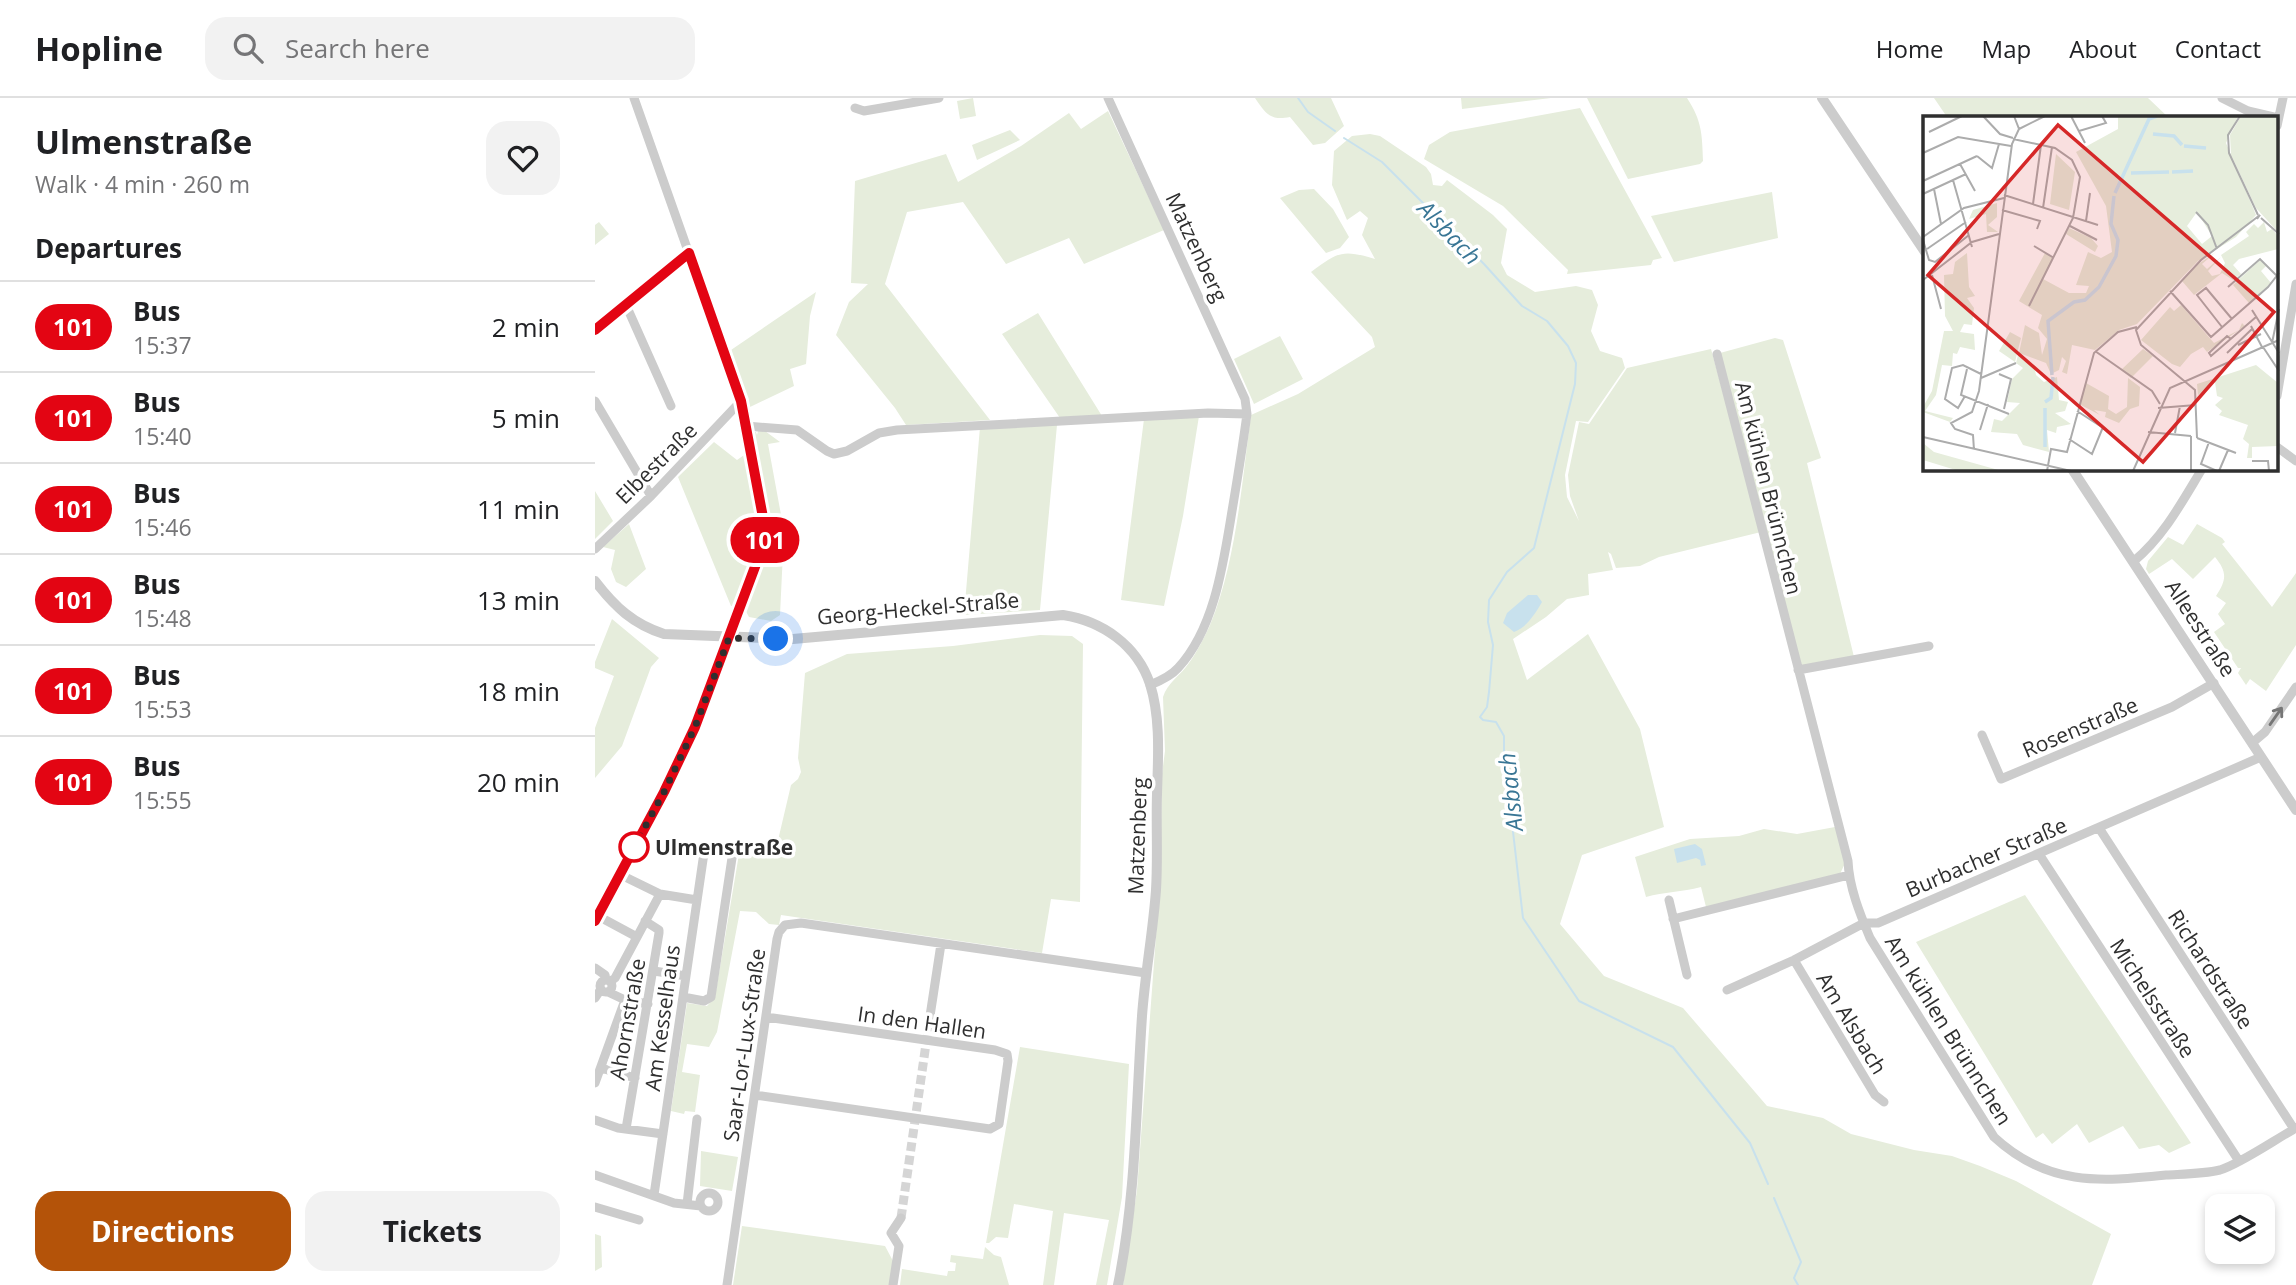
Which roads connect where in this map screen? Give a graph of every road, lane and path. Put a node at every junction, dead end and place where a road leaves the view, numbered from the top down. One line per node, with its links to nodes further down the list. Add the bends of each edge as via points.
1 (634, 98): 12 (street)
2 (937, 98): 7 (street)
3 (1108, 98): 21 (street, Matzenberg, via 1245,399)
4 (1822, 98): 11 (street)
5 (2222, 98): 9 (street)
6 (2283, 98): 10 (street)
7 (916, 100): 8 (street, via 864,111)
8 (855, 108)
9 (2262, 116)
10 (2279, 117)
11 (1923, 249)
12 (689, 253): 14 (street); 19 (street)
13 (2296, 284): 17 (street)
14 (626, 305): 15 (street); 20 (street)
15 (595, 330)
16 (1717, 354): 33 (street, Am kühlen Brünnchen)
17 (2279, 384)
18 (595, 401): 27 (street)
19 (741, 401): 22 (street); 27 (street, Elbestraße)
20 (671, 406)
21 (1247, 414): 22 (street, via 926,426 880,433 834,454 797,430); 35 (street, Matzenberg, via 1225,549 1209,612 1178,668)
22 (746, 426): 31 (street, via 765,540)
23 (2279, 448): 24 (street)
24 (2296, 461)
25 (2073, 471): 29 (street, Alleestraße)
26 (2201, 471): 29 (street, via 2149,548)
27 (651, 496): 28 (street, Elbestraße)
28 (595, 549)
29 (2134, 561): 34 (street, Alleestraße)
30 (595, 581): 31 (street, Georg-Heckel-Straße, via 617,609 645,628 664,634)
31 (729, 638): 35 (street, Georg-Heckel-Straße, via 793,639 1063,615 1117,638 1135,656); 43 (street, via 695,727)
32 (1929, 646): 33 (street)
33 (1798, 670): 44 (street, Am kühlen Brünnchen)
34 (2214, 683): 37 (street, Rosenstraße, via 2172,707 2001,779); 38 (street, Alleestraße)
35 (1150, 685): 57 (street, Matzenberg, via 1158,763 1156,886)
36 (2296, 687): 38 (street, one-way to 36)
37 (1982, 735)
38 (2252, 743): 39 (street, Alleestraße)
39 (2262, 757): 40 (street, Alleestraße); 41 (street, Burbacher Straße)
40 (2296, 810)
41 (2099, 828): 42 (street, Burbacher Straße); 76 (street, Richardstraße)
42 (2039, 854): 51 (street, Burbacher Straße, via 1878,923); 78 (street, Michelsstraße)
43 (619, 874): 45 (street); 48 (street)
44 (1849, 875): 49 (street); 51 (street, Am kühlen Brünnchen)
45 (660, 894): 46 (street); 50 (street)
46 (697, 900): 59 (street, Am Kesselhaus); 62 (street, Am Kesselhaus, via 705,846 728,850 732,858 711,997 704,1001)
47 (1669, 900): 49 (street)
48 (596, 918): 52 (street)
49 (1673, 919): 58 (street)
50 (645, 921): 52 (street); 56 (street, Ahornstraße, via 659,930)
51 (1864, 923): 54 (street, Burbacher Straße); 78 (street, Am kühlen Brünnchen, via 1961,1087 2009,1152 2040,1167 2095,1181 2220,1170)
52 (637, 937): 60 (street)
53 (940, 944): 57 (street, Saar-Lor-Lux-Straße); 66 (street, In den Hallen); 67 (street, Saar-Lor-Lux-Straße, via 790,923 777,939)
54 (1794, 960): 61 (street, Burbacher Straße); 72 (street, Am Alsbach, via 1875,1095)
55 (595, 968): 60 (street, via 605,975)
56 (654, 971): 59 (street); 65 (street, Ahornstraße)
57 (1146, 973): 88 (street, Matzenberg, via 1131,1190)
58 (1687, 975)
59 (686, 976): 62 (street, Am Kesselhaus)
60 (606, 986): 63 (street); 64 (street)
61 (1727, 990)
62 (683, 997): 77 (street, Am Kesselhaus)
63 (595, 998)
64 (625, 1000): 65 (street); 68 (street)
65 (648, 1004): 69 (street, Ahornstraße)
66 (930, 1016)
67 (766, 1017): 71 (street, Saar-Lor-Lux-Straße); 71 (street, In den Hallen, via 1001,1051 1008,1061 999,1124 990,1129)
68 (601, 1068): 69 (street); 70 (street)
69 (635, 1078): 75 (street, Ahornstraße)
70 (595, 1083)
71 (755, 1095): 86 (street, Saar-Lor-Lux-Straße)
72 (1884, 1102)
73 (697, 1119): 81 (street)
74 (595, 1121): 75 (street)
75 (626, 1129): 77 (street)
76 (2295, 1129): 78 (street, Am kühlen Brünnchen)
77 (663, 1134): 80 (street, Am Kesselhaus)
78 (2239, 1161)
79 (595, 1175): 80 (street)
80 (654, 1195): 81 (street)
81 (687, 1204): 82 (street)
82 (701, 1206)
83 (595, 1207): 85 (street)
84 (901, 1219): 87 (street, via 891,1233 899,1246)
85 (639, 1220)
86 (727, 1285)
87 (893, 1285)
88 (1118, 1285)

